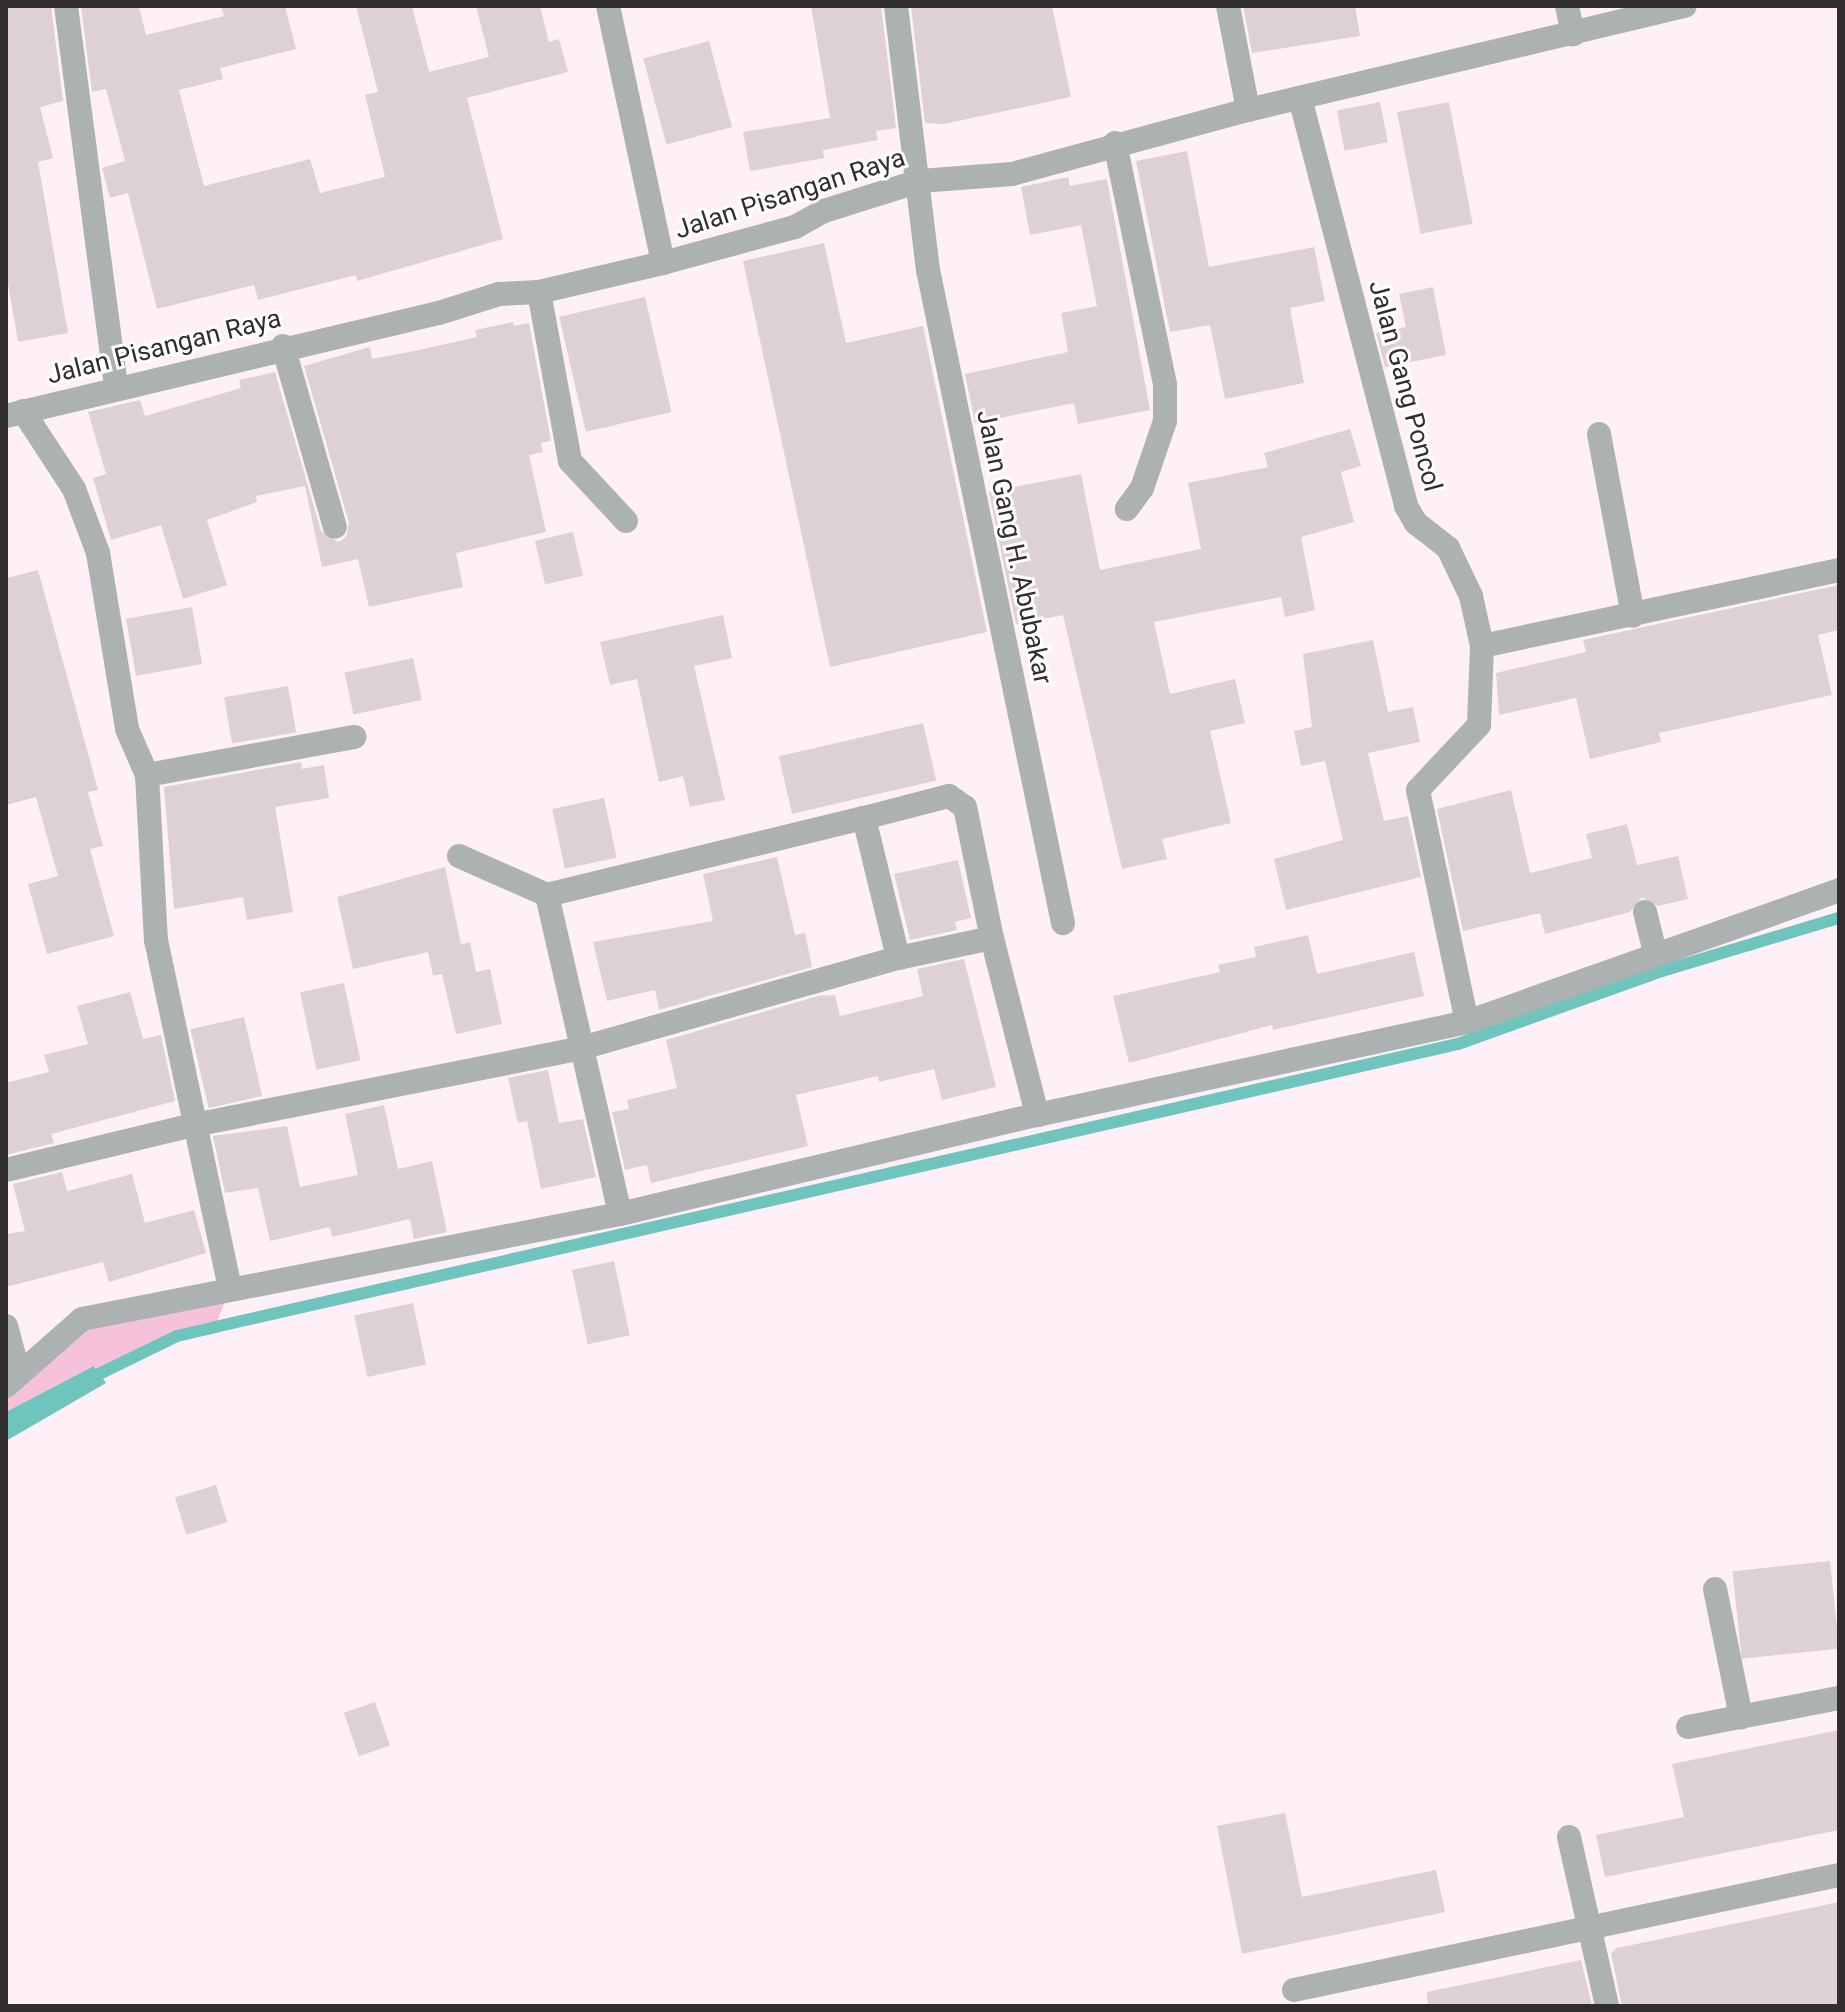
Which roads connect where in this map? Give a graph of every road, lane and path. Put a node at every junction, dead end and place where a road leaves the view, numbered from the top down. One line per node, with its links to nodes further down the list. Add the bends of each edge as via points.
1 (66, 6): 16 (street)
2 (608, 6): 13 (street)
3 (896, 6): 12 (street, Jalan Gang H. Abubakar)
4 (1228, 6): 10 (street)
5 (1567, 6): 8 (street)
6 (1685, 6): 7 (street, Jalan Pisangan Raya)
7 (1629, 13): 8 (street, Jalan Pisangan Raya)
8 (1573, 34): 9 (street, Jalan Pisangan Raya)
9 (1300, 98): 10 (street, Jalan Pisangan Raya); 24 (street, Jalan Gang Poncol, via 1406,506 1416,523 1448,548 1471,596)
10 (1248, 110): 11 (street, Jalan Pisangan Raya)
11 (1115, 143): 12 (street, Jalan Pisangan Raya, via 1012,174); 19 (street, via 1165,384 1165,421 1142,488)
12 (920, 181): 13 (street, Jalan Pisangan Raya, via 824,211 795,227); 32 (street, Jalan Gang H. Abubakar, via 928,270)
13 (663, 263): 14 (street, Jalan Pisangan Raya)
14 (539, 292): 15 (street, Jalan Pisangan Raya, via 499,294 439,313); 20 (street, via 570,461)
15 (283, 346): 16 (street, Jalan Pisangan Raya); 21 (street)
16 (116, 388): 17 (street, Jalan Pisangan Raya)
17 (15, 414): 26 (street, via 74,489 98,553 127,729)
18 (1599, 434): 23 (street)
19 (1127, 509)
20 (626, 521)
21 (335, 527)
22 (1839, 570): 23 (street)
23 (1633, 616): 24 (street)
24 (1482, 646): 36 (street, Jalan Gang Poncol, via 1479,725 1418,790)
25 (355, 737): 26 (street)
26 (147, 775): 39 (street, via 156,940)
27 (864, 818): 30 (street); 33 (street, via 949,796 959,799); 35 (street)
28 (459, 856): 30 (street)
29 (1839, 890): 34 (street)
30 (547, 895): 37 (street)
31 (1645, 912): 34 (street)
32 (1063, 923)
33 (992, 938): 35 (street); 38 (street)
34 (1656, 956): 36 (street)
35 (898, 958): 37 (street)
36 (1467, 1022): 38 (street)
37 (578, 1049): 39 (street); 41 (street)
38 (1037, 1115): 41 (street)
39 (194, 1125): 40 (street); 42 (street)
40 (6, 1170)
41 (620, 1214): 42 (street)
42 (230, 1288): 44 (street, via 82,1319)
43 (6, 1326): 44 (street)
44 (13, 1380)
45 (1715, 1589): 47 (street)
46 (1839, 1698): 47 (street)
47 (1741, 1717): 48 (street)
48 (1688, 1727)
49 (1569, 1837): 51 (street)
50 (1839, 1875): 51 (street)
51 (1589, 1927): 52 (street); 53 (street)
52 (1294, 1990)
53 (1607, 2006)

